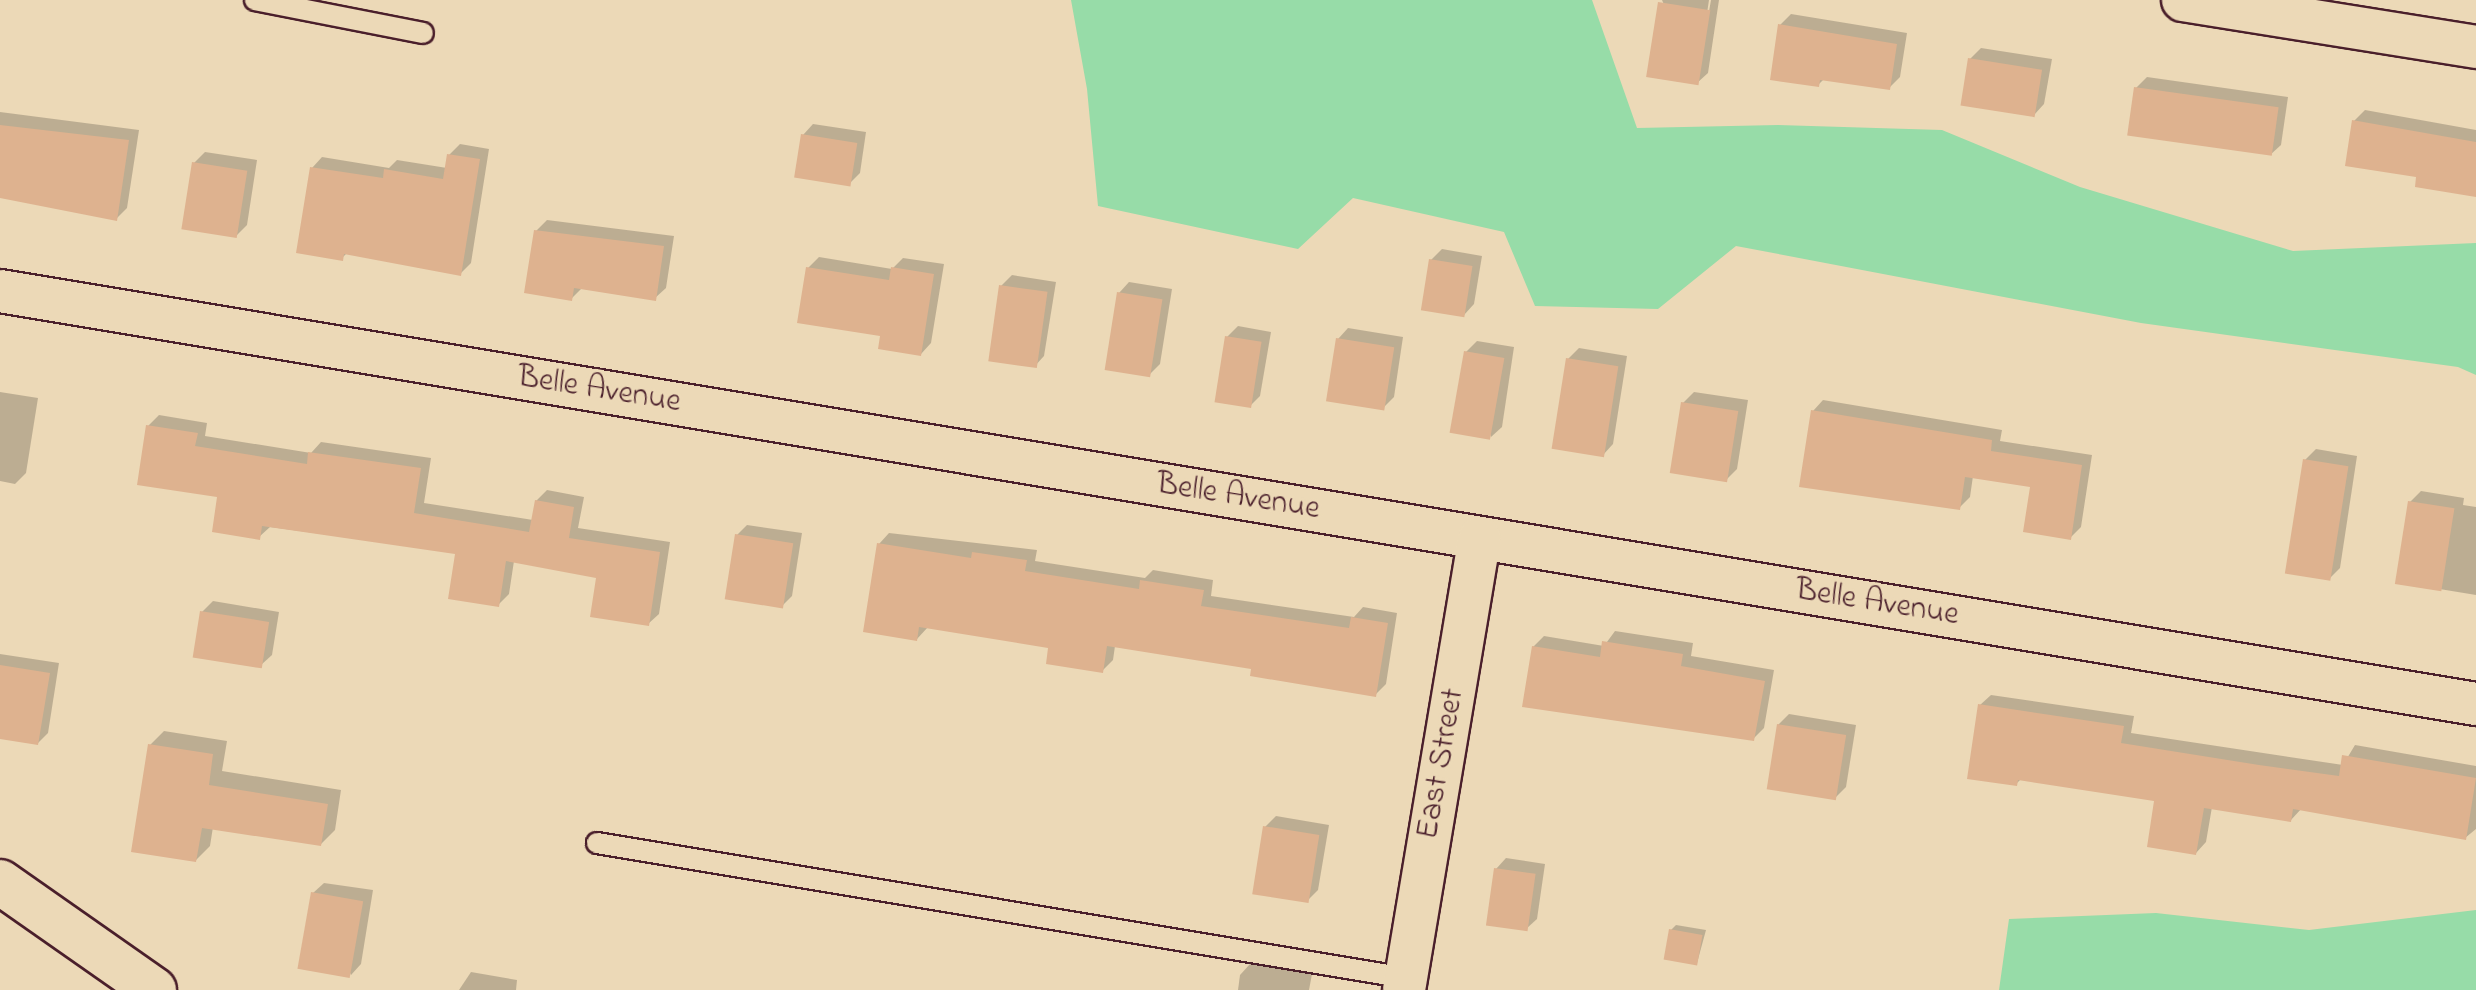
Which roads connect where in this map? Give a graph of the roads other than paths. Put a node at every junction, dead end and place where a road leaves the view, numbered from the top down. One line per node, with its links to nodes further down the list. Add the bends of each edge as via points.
1 (255, 0): 3 (lane)
2 (2183, 0): 4 (street)
3 (423, 33)
4 (2476, 47)
5 (0, 291): 6 (street, Belle Avenue)
6 (1480, 538): 7 (street, Belle Avenue); 10 (street, East Street)
7 (2476, 704)
8 (597, 843): 10 (lane)
9 (0, 882): 11 (street)
10 (1405, 984)
11 (154, 990)

